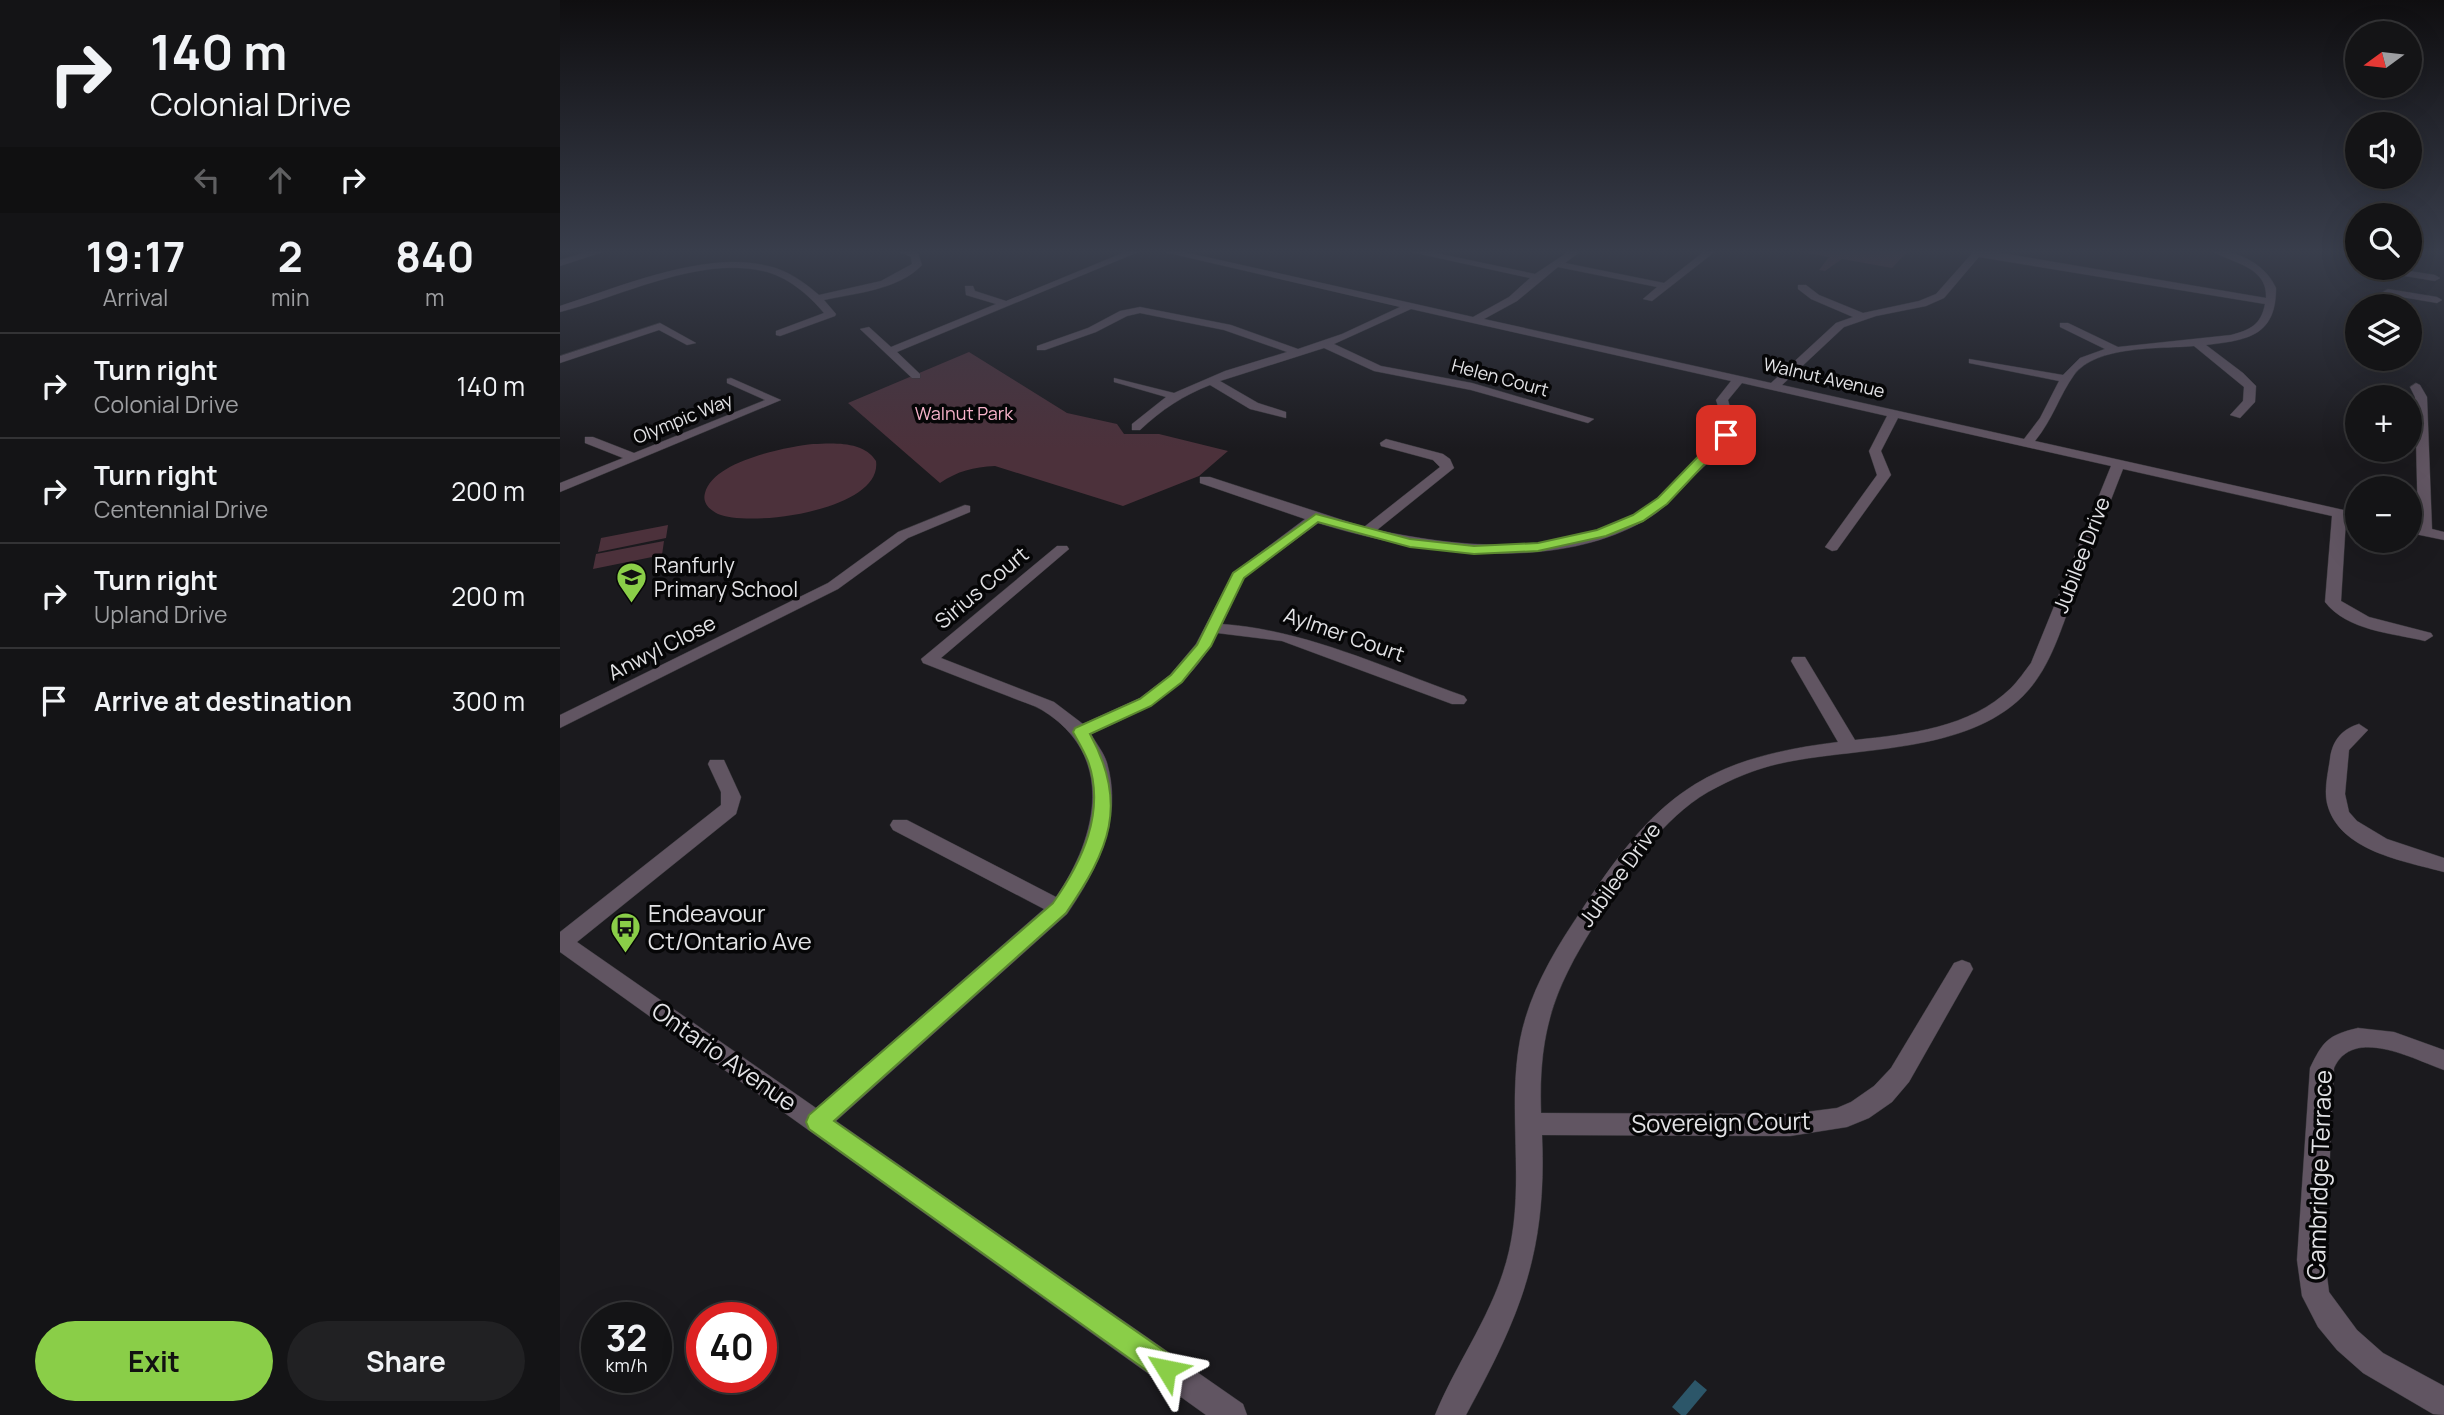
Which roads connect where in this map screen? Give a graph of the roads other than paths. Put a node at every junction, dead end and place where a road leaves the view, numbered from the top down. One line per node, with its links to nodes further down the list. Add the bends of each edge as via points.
1 (826, 316): 14 (street)
2 (976, 316): 20 (street)
3 (1119, 316): 18 (street)
4 (1171, 316): 21 (street, via 1227,327)
5 (1385, 316): 17 (street)
6 (1455, 316): 11 (street, Walnut Avenue)
7 (1486, 316): 11 (street)
8 (1867, 316): 10 (street)
9 (2266, 316): 16 (street, via 2257,330)
10 (1862, 317): 30 (street, via 1834,330)
11 (1478, 321): 27 (street, Walnut Avenue)
12 (2064, 325): 19 (street)
13 (865, 329): 20 (street)
14 (780, 333)
15 (691, 343): 22 (street, via 660,326)
16 (2196, 343): 19 (street); 34 (street, via 2250,386 2249,402)
17 (1325, 344): 21 (street); 35 (street, Helen Court, via 1378,369 1472,387)
18 (1041, 348)
19 (2113, 349): 25 (street, via 2079,363)
20 (888, 352): 24 (street)
21 (1300, 353): 29 (street)
22 (560, 360)
23 (1973, 361): 25 (street)
24 (916, 376)
25 (2067, 379): 39 (street)
26 (1118, 380): 31 (street)
27 (1744, 380): 30 (street, Walnut Avenue); 49 (street, via 1727,412 1726,435 1662,501 1638,518 1601,533 1538,547 1474,550 1429,547)
28 (732, 381): 40 (street, Olympic Way, via 775,400)
29 (1212, 381): 31 (street); 32 (street, via 1254,406)
30 (1777, 388): 33 (street, Walnut Avenue)
31 (1177, 397): 36 (street, via 1150,412)
32 (1282, 415)
33 (1900, 415): 39 (street, Walnut Avenue); 51 (street, via 1875,451 1884,475)
34 (2236, 415)
35 (1588, 419)
36 (1136, 427)
37 (589, 440): 40 (street)
38 (1387, 443): 49 (street, via 1438,457 1447,468)
39 (2032, 445): 41 (street, Walnut Avenue)
40 (635, 458): 43 (street, Olympic Way)
41 (2118, 464): 45 (street, Walnut Avenue); 60 (street, Jubilee Drive, via 2039,664 2021,690 1985,715 1948,731)
42 (1205, 481): 47 (street)
43 (560, 488)
44 (965, 509): 57 (street, Anwyl Close, via 903,535 833,586)
45 (2339, 513): 46 (street, Walnut Avenue); 54 (street, via 2333,601 2360,619)
46 (2345, 514)
47 (1316, 518): 49 (street); 53 (street, via 1238,576)
48 (2422, 531): 50 (street)
49 (1366, 532)
50 (2444, 536)
51 (1832, 547)
52 (1062, 549): 59 (street, Sirius Court, via 929,659 1048,706)
53 (1212, 628): 56 (street, Aylmer Court, via 1286,637); 59 (street, via 1176,679 1146,702)
54 (2425, 636)
55 (1799, 661): 60 (street)
56 (1458, 700)
57 (560, 722)
58 (2359, 730): 63 (street, via 2340,750 2336,803 2344,819 2374,842)
59 (1081, 732): 64 (street, via 1097,761 1103,796 1098,838)
60 (1850, 747): 69 (street, Jubilee Drive, via 1785,757 1728,774 1687,797 1640,842 1566,950 1540,1004 1529,1064)
61 (717, 764): 65 (street, via 719,776 731,790 729,809)
62 (900, 825): 64 (street)
63 (2444, 865)
64 (1060, 908): 68 (street)
65 (561, 941): 68 (street, Ontario Avenue)
66 (1962, 969): 69 (street, Sovereign Court, via 1900,1075 1883,1094 1838,1119 1790,1125)
67 (2444, 1060): 70 (street, Cambridge Terrace, via 2381,1038 2362,1037 2333,1045 2325,1057 2311,1261 2316,1296 2347,1340 2373,1363)
68 (817, 1122): 71 (street, Ontario Avenue)
69 (1530, 1124): 72 (street, Jubilee Drive, via 1530,1191 1520,1258 1505,1310)
70 (2444, 1403)
71 (1232, 1415)
72 (1450, 1415)

